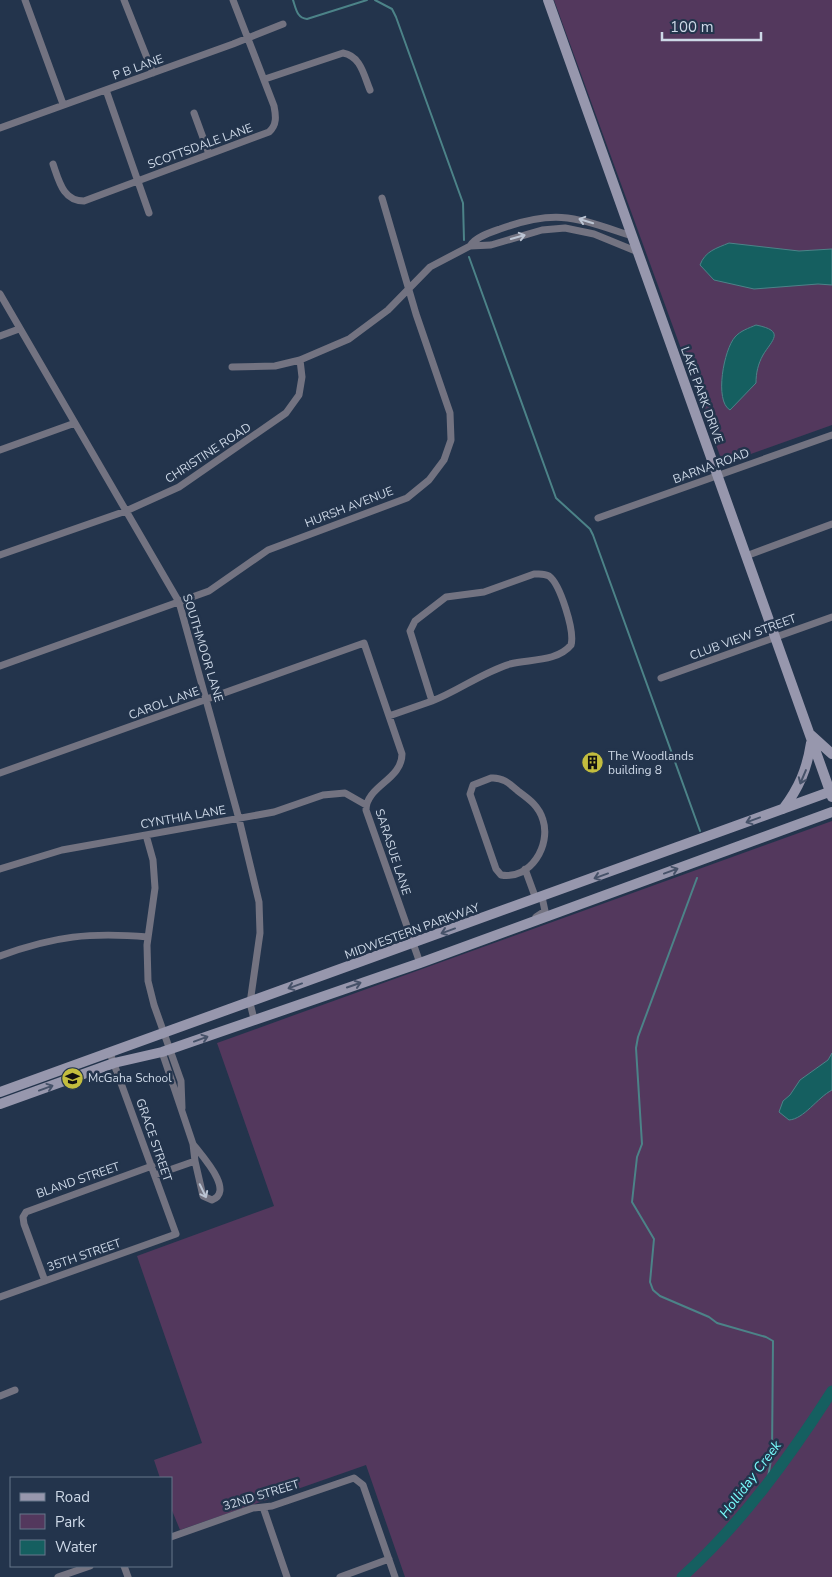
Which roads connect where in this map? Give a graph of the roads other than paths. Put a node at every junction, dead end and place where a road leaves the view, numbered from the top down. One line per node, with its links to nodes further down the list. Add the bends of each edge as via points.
1 (25, 0): 11 (street)
2 (124, 0): 7 (street)
3 (233, 0): 6 (street, SCOTTSDALE LANE)
4 (548, 0): 19 (main road, LAKE PARK DRIVE)
5 (283, 24): 6 (street, P B LANE)
6 (248, 38): 7 (street, P B LANE); 8 (street, SCOTTSDALE LANE)
7 (152, 73): 9 (street, P B LANE)
8 (265, 79): 10 (street, via 343,53 356,59); 14 (street, SCOTTSDALE LANE, via 276,117 273,129)
9 (106, 90): 11 (street, P B LANE); 16 (street)
10 (370, 90)
11 (64, 104): 13 (street, P B LANE)
12 (194, 113): 14 (street)
13 (0, 128)
14 (210, 154): 16 (street, SCOTTSDALE LANE)
15 (53, 164): 16 (street, SCOTTSDALE LANE, via 67,196 78,201)
16 (137, 181): 18 (street)
17 (382, 198): 22 (street, HURSH AVENUE)
18 (149, 213)
19 (632, 236): 20 (street, one-way to 20, via 576,218 542,216 493,231); 21 (main road, LAKE PARK DRIVE)
20 (470, 246): 21 (street, one-way to 21, via 491,245 542,230 565,228 594,234); 22 (street, via 430,267)
21 (638, 252): 31 (main road, LAKE PARK DRIVE)
22 (409, 288): 26 (street, via 362,331); 37 (street, HURSH AVENUE, via 450,413 451,440 444,460 429,480 407,498 268,550 217,586)
23 (0, 294): 24 (street, SOUTHMOOR LANE)
24 (19, 329): 25 (street); 28 (street, SOUTHMOOR LANE)
25 (0, 336)
26 (300, 360): 27 (street, via 263,367); 32 (street, CHRISTINE ROAD, via 299,395 286,413 178,488)
27 (232, 367)
28 (75, 423): 30 (street); 32 (street, SOUTHMOOR LANE)
29 (832, 435): 31 (street, BARNA ROAD)
30 (0, 450)
31 (718, 476): 33 (street, BARNA ROAD); 36 (main road, LAKE PARK DRIVE)
32 (126, 511): 35 (street, CHRISTINE ROAD); 37 (street, SOUTHMOOR LANE)
33 (598, 518)
34 (832, 524): 36 (street)
35 (0, 555)
36 (746, 556): 39 (main road, LAKE PARK DRIVE)
37 (179, 602): 41 (street, HURSH AVENUE); 43 (street, SOUTHMOOR LANE)
38 (832, 617): 39 (street, CLUB VIEW STREET)
39 (775, 637): 42 (street, CLUB VIEW STREET); 46 (main road, LAKE PARK DRIVE)
40 (364, 643): 43 (street, CAROL LANE); 45 (street, SARASUE LANE)
41 (0, 666)
42 (661, 678)
43 (207, 698): 48 (street, CAROL LANE); 53 (street, SOUTHMOOR LANE)
44 (432, 701): 44 (street, via 508,665 549,657 569,648 573,640 569,619 550,576 534,574 484,592 446,597 414,621 410,631); 45 (street)
45 (389, 716): 50 (street, SARASUE LANE, via 400,744 402,760 396,772)
46 (811, 737): 47 (main road); 49 (main road, LAKE PARK DRIVE); 51 (main road, one-way to 51, via 808,765)
47 (832, 754)
48 (0, 773)
49 (831, 793): 51 (main road, MIDWESTERN PARKWAY)
50 (366, 805): 53 (street, CYNTHIA LANE, via 345,793 335,793); 60 (street, SARASUE LANE)
51 (782, 809): 57 (main road, MIDWESTERN PARKWAY, one-way to 57)
52 (832, 812): 58 (main road, one-way to 52)
53 (239, 819): 54 (street, CYNTHIA LANE); 63 (street, SOUTHMOOR LANE, via 259,902 260,933)
54 (146, 835): 55 (street, CYNTHIA LANE, via 62,850); 59 (street, via 153,860 155,888)
55 (0, 869)
56 (525, 869): 56 (street, via 538,857 545,842 544,820 533,801 504,780 491,778 477,782 470,789 470,794 496,869 507,876); 57 (street)
57 (539, 898): 58 (street, via 545,911); 60 (main road, MIDWESTERN PARKWAY, one-way to 60)
58 (506, 931): 62 (main road)
59 (148, 937): 61 (street, via 113,934 62,937); 65 (street, via 148,981)
60 (413, 944): 62 (street, SARASUE LANE); 63 (main road, MIDWESTERN PARKWAY, one-way to 63)
61 (0, 956)
62 (420, 963): 64 (main road, one-way to 62)
63 (250, 1003): 64 (street, SOUTHMOOR LANE); 65 (main road, MIDWESTERN PARKWAY)
64 (254, 1020): 66 (main road, one-way to 64)
65 (165, 1033): 66 (street); 67 (main road, MIDWESTERN PARKWAY)
66 (167, 1051): 68 (main road); 71 (street)
67 (110, 1053): 68 (street, GRACE STREET); 69 (main road, MIDWESTERN PARKWAY)
68 (114, 1063): 70 (main road, one-way to 68); 73 (street, GRACE STREET)
69 (0, 1092)
70 (0, 1104)
71 (194, 1144): 72 (street); 72 (street, one-way to 71, via 203,1196 212,1200 218,1198 221,1187)
72 (194, 1160): 74 (street)
73 (152, 1166): 74 (street, GRACE STREET); 76 (street, BLAND STREET, via 26,1212 24,1224)
74 (155, 1175): 75 (street, GRACE STREET)
75 (176, 1234): 76 (street, 35TH STREET)
76 (45, 1281): 77 (street, 35TH STREET)
77 (0, 1297)
78 (16, 1390): 79 (street)
79 (0, 1396)
80 (263, 1507): 81 (street, 32ND STREET); 82 (street, 32ND STREET, via 350,1478 358,1480 363,1485); 85 (street)
81 (172, 1537)
82 (389, 1559): 86 (street); 87 (street)
83 (87, 1567): 84 (street)
84 (58, 1577)
85 (287, 1577)
86 (340, 1577)
87 (395, 1577)

